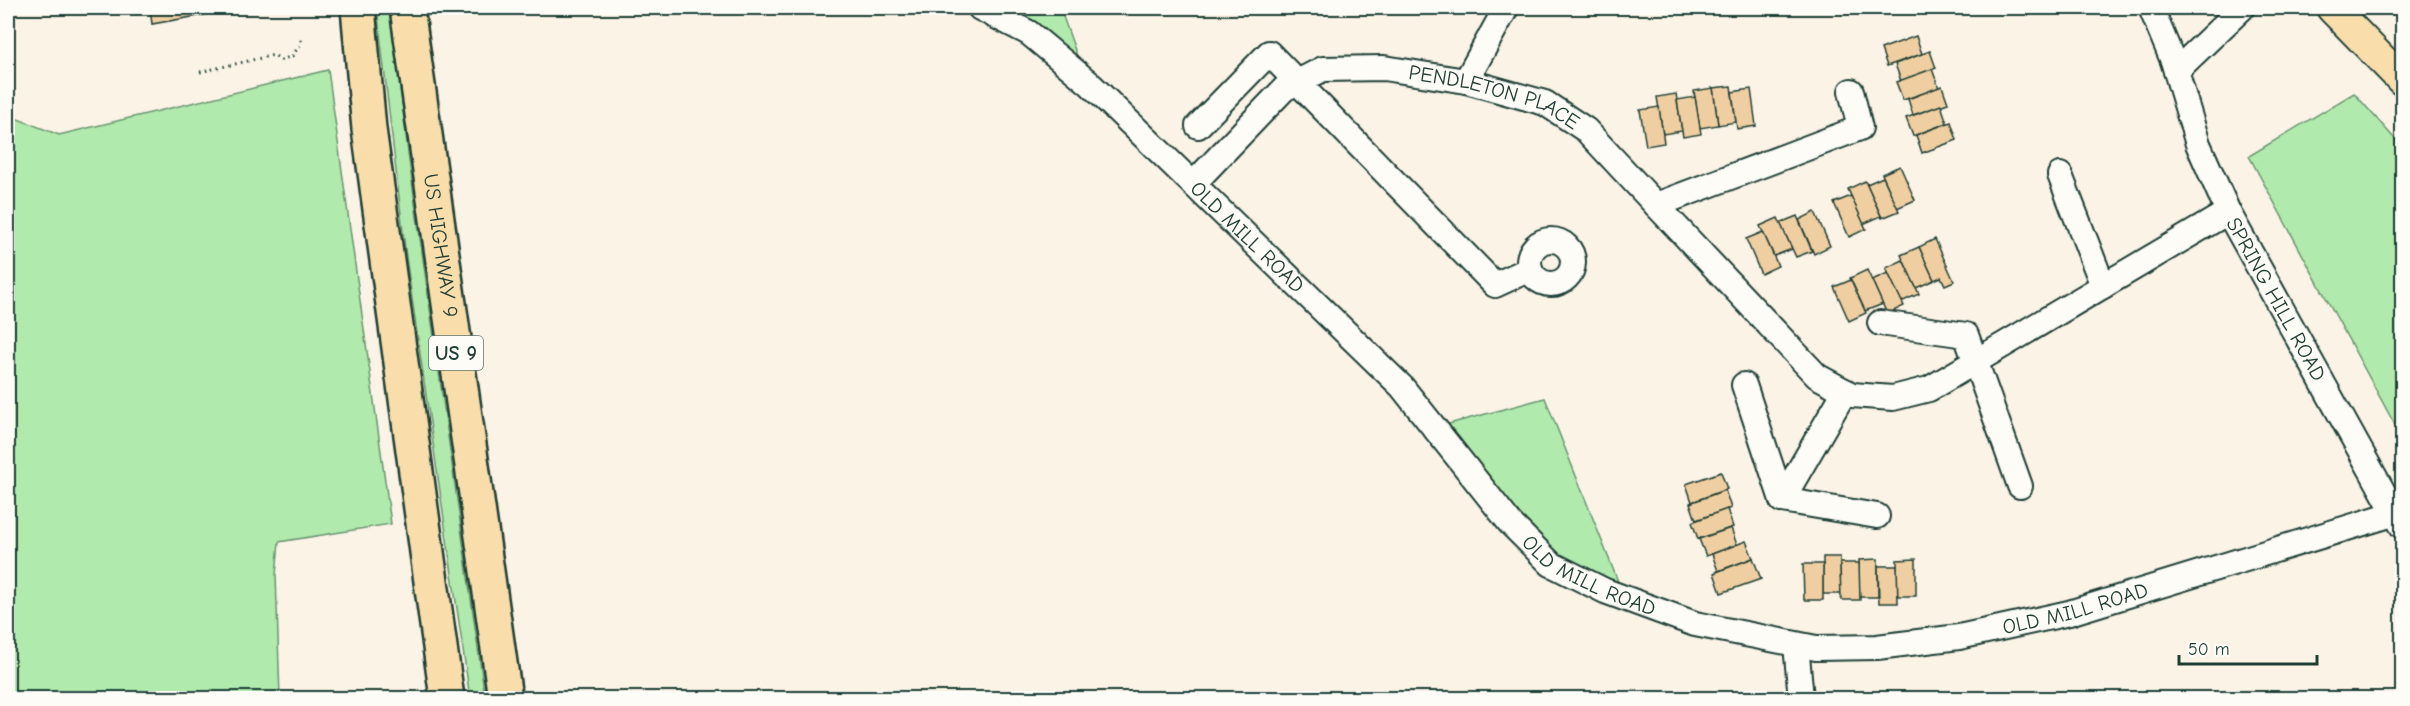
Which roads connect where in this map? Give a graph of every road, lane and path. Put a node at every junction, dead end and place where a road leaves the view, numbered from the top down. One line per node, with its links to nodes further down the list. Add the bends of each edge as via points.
1 (358, 8): 34 (highway, US 9, via 369,129)
2 (407, 8): 17 (highway, US HIGHWAY 9 / US 9)
3 (424, 8): 17 (highway)
4 (980, 8): 20 (street, OLD MILL ROAD, via 1029,33 1089,83)
5 (1506, 8): 14 (street)
6 (2151, 8): 11 (street, SPRING HILL ROAD)
7 (2160, 8): 11 (street, SPRING HILL ROAD)
8 (2242, 8): 11 (street)
9 (2332, 8): 13 (main road)
10 (301, 37): 12 (path, via 302,44 292,56 281,60 274,55)
11 (2175, 66): 22 (street, SPRING HILL ROAD, via 2198,144)
12 (200, 72)
13 (2403, 80)
14 (1466, 81): 15 (street, PENDLETON PLACE, via 1384,68 1323,69); 21 (street, PENDLETON PLACE, via 1545,103 1586,130)
15 (1298, 82): 18 (street, via 1269,53); 20 (street, PENDLETON PLACE, via 1284,89); 23 (street, via 1495,285)
16 (1851, 91): 21 (street, via 1860,128)
17 (420, 97): 35 (highway, US HIGHWAY 9 / US 9)
18 (1198, 126)
19 (2060, 175): 24 (street)
20 (1193, 184): 33 (street, OLD MILL ROAD, via 1402,387 1510,523 1551,564 1605,591 1695,624)
21 (1656, 205): 28 (street, PENDLETON PLACE, via 1817,376)
22 (2228, 212): 24 (street, PENDLETON PLACE); 31 (street, SPRING HILL ROAD)
23 (1530, 269)
24 (2103, 286): 26 (street, PENDLETON PLACE)
25 (1880, 323): 26 (street, via 1966,335)
26 (1976, 361): 28 (street, PENDLETON PLACE, via 1929,389 1893,398); 29 (street)
27 (1744, 385): 30 (street)
28 (1845, 391): 30 (street)
29 (2020, 486)
30 (1782, 500): 32 (street)
31 (2398, 510): 33 (street, OLD MILL ROAD, via 2069,613 1959,637 1888,645)
32 (1876, 516)
33 (1796, 645): 36 (street)
34 (447, 699)
35 (505, 699)
36 (1801, 699)

